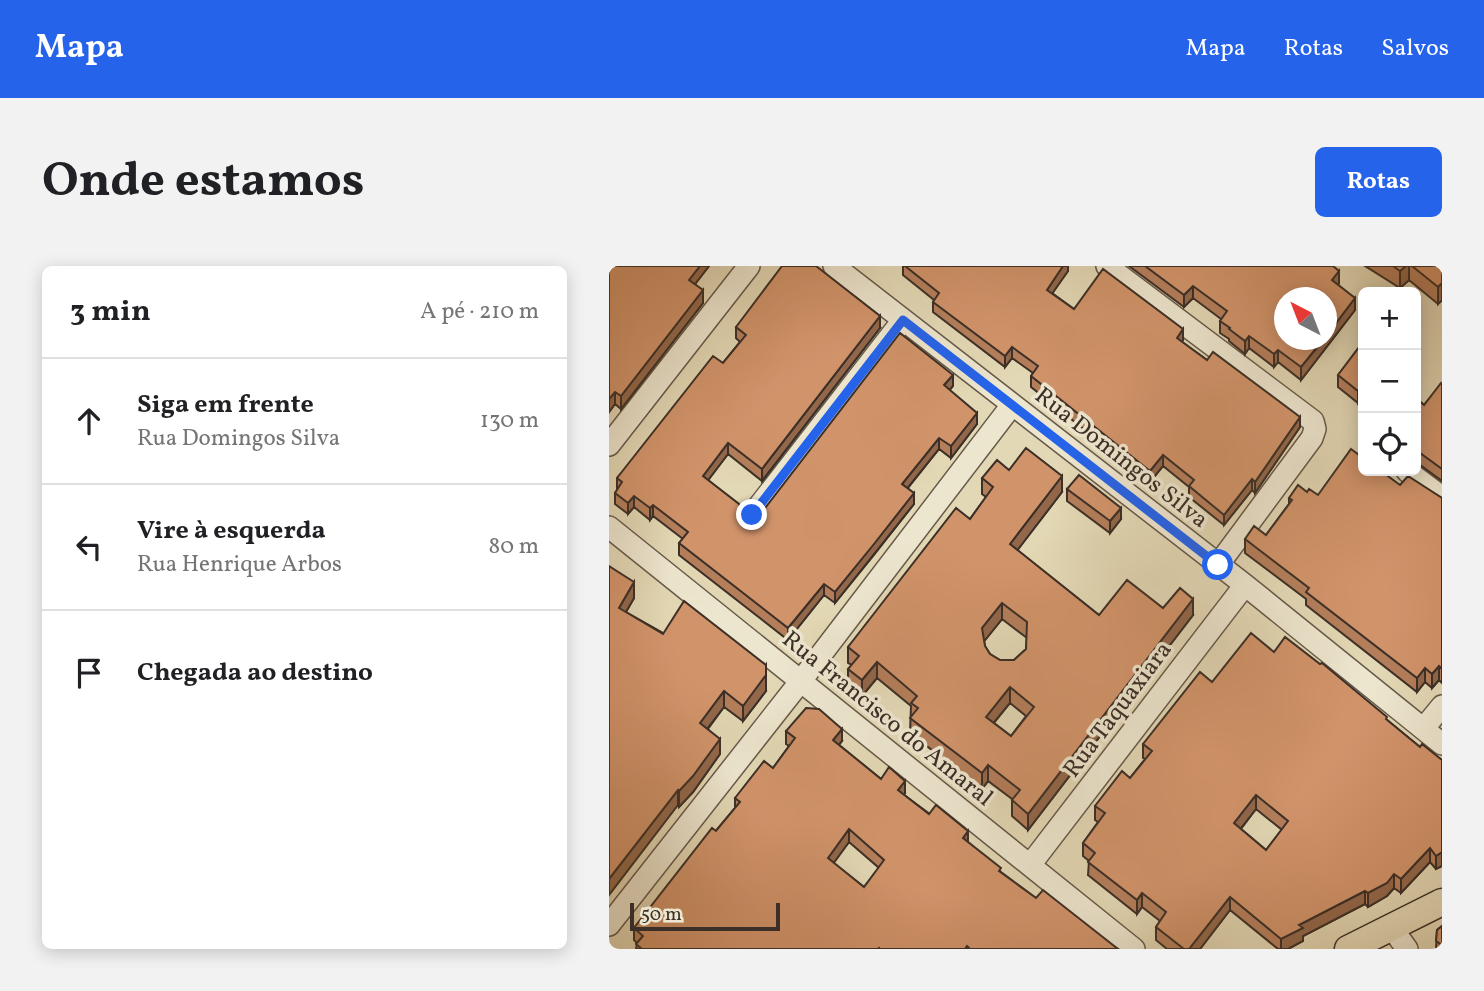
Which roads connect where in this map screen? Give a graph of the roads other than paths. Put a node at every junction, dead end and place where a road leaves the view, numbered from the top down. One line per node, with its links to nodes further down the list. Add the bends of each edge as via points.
1 (749, 266): 6 (street)
2 (834, 266): 4 (street, Rua Domingos Silva)
3 (1107, 266): 11 (street, via 1313,421 1312,438)
4 (903, 320): 5 (street, Rua Domingos Silva); 9 (street)
5 (1012, 405): 11 (street, Rua Domingos Silva); 13 (street)
6 (609, 445)
7 (1414, 476): 8 (street)
8 (1442, 497)
9 (752, 515)
10 (609, 527): 13 (street, Rua Francisco do Amaral)
11 (1218, 565): 12 (street, Rua Domingos Silva)
12 (1245, 586): 15 (street, Rua Domingos Silva); 17 (street, Rua Taquaxiara)
13 (800, 682): 17 (street, Rua Francisco do Amaral); 19 (street)
14 (1442, 706): 15 (street)
15 (1424, 729): 16 (street, Rua Domingos Silva)
16 (1442, 744)
17 (1030, 865): 21 (street, Rua Francisco do Amaral)
18 (1442, 902): 20 (main road)
19 (609, 925)
20 (1392, 928): 22 (main road); 23 (street)
21 (1134, 949)
22 (1348, 949)
23 (1407, 949)

